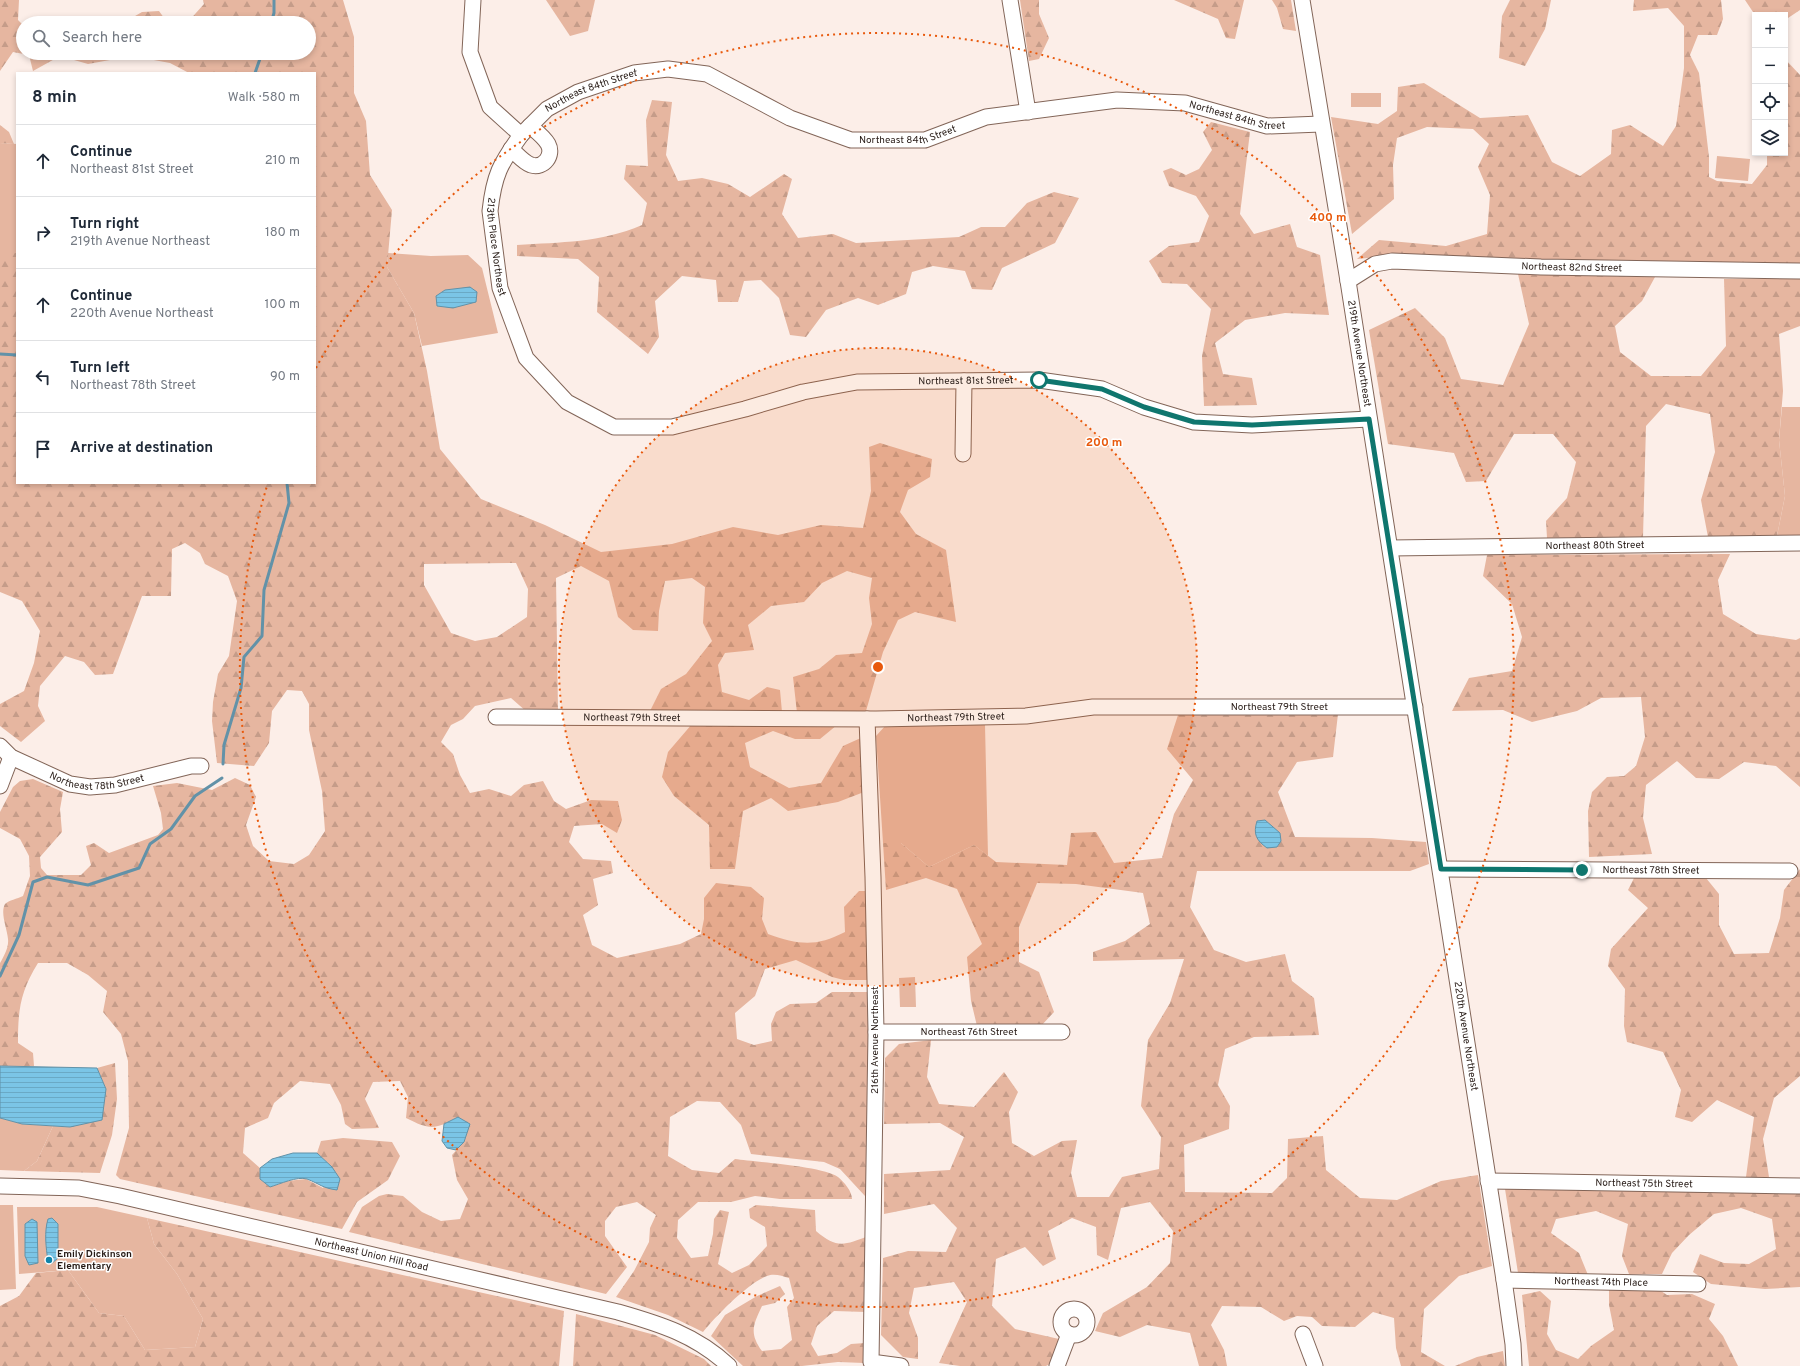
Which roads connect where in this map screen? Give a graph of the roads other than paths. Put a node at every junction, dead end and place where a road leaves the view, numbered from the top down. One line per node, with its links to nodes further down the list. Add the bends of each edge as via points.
1 (473, 0): 6 (street, via 470,52 490,107)
2 (1010, 0): 4 (street)
3 (1302, 0): 5 (street, 219th Avenue Northeast)
4 (1028, 112): 5 (street, Northeast 84th Street, via 1117,100 1185,103 1267,126); 6 (street, Northeast 84th Street, via 986,117 925,140 851,140 790,118 707,74 668,69 634,73 578,92 547,109)
5 (1321, 124): 9 (street, 219th Avenue Northeast)
6 (525, 130): 7 (street, 213th Place Northeast); 7 (street, via 549,146 548,159 540,165 531,165)
7 (511, 149): 11 (street, 213th Place Northeast, via 500,165 494,183 490,211 500,288 526,358)
8 (1800, 271): 9 (street, Northeast 82nd Street, via 1541,267 1392,261 1375,264)
9 (1348, 281): 12 (street, 219th Avenue Northeast)
10 (964, 381): 11 (street, Northeast 81st Street, via 857,382 803,392 672,427 614,427); 12 (street, Northeast 81st Street, via 1039,380 1102,389 1144,407 1194,422 1252,425); 13 (street)
11 (567, 402)
12 (1369, 419): 15 (street, 219th Avenue Northeast)
13 (963, 454)
14 (1800, 543): 15 (street, Northeast 80th Street)
15 (1390, 548): 16 (street, 219th Avenue Northeast)
16 (1415, 707): 18 (street, Northeast 79th Street, via 1093,707 1026,716); 22 (street, 220th Avenue Northeast)
17 (496, 717): 18 (street, Northeast 79th Street)
18 (867, 719): 24 (street, 216th Avenue Northeast, via 874,877)
19 (5, 751): 20 (street, Northeast 78th Street, via 70,784 90,787 115,785); 21 (street)
20 (200, 766)
21 (0, 786)
22 (1441, 869): 23 (street, Northeast 78th Street); 26 (street, 220th Avenue Northeast)
23 (1790, 871)
24 (876, 1032): 25 (street, Northeast 76th Street); 34 (street, 216th Avenue Northeast, via 871,1362)
25 (1062, 1032)
26 (1488, 1181): 28 (street, Northeast 75th Street); 29 (street, 220th Avenue Northeast)
27 (0, 1186): 33 (street, Northeast Union Hill Road, via 79,1188 120,1196 618,1312 664,1325 694,1339)
28 (1800, 1186)
29 (1504, 1280): 30 (street, Northeast 74th Place); 37 (street, 220th Avenue Northeast)
30 (1698, 1284)
31 (1069, 1334): 35 (street)
32 (1303, 1334): 36 (street)
33 (729, 1366)
34 (901, 1366)
35 (1057, 1366)
36 (1315, 1366)
37 (1514, 1366)

